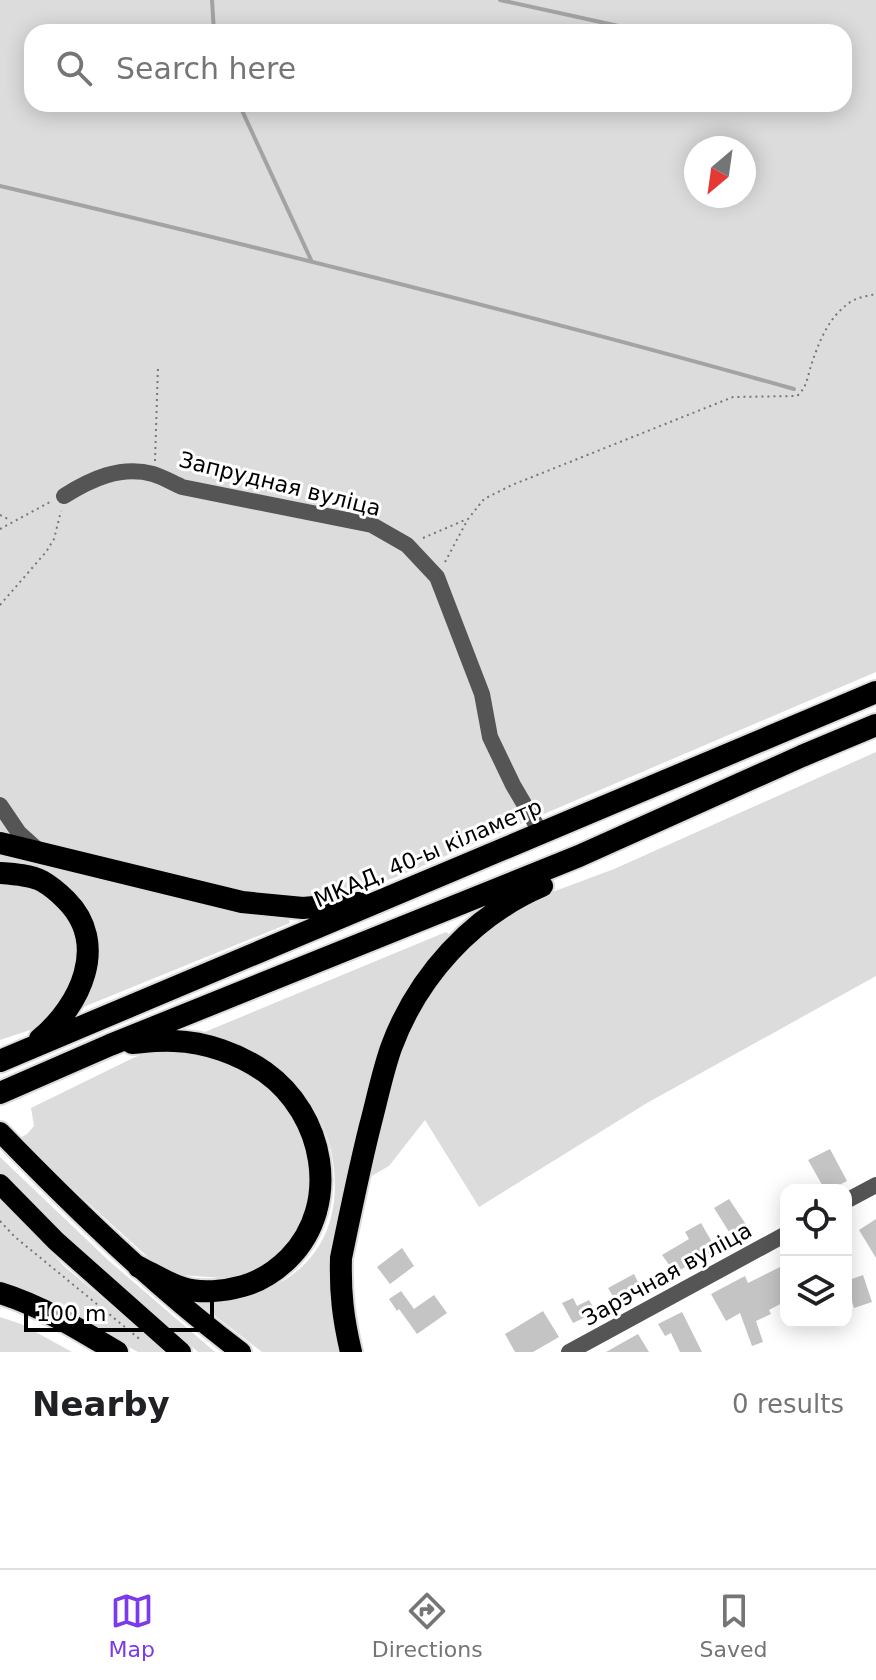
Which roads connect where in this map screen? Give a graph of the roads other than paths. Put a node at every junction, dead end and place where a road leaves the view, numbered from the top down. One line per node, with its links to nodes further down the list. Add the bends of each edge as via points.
1 (64, 496): 5 (street, Запрудная вуліца, via 89,481 127,470 154,474 182,487 372,525 407,545 437,577 482,694 490,737)
2 (876, 692): 5 (highway, МКАД, 40-ы кіламетр)
3 (876, 725): 8 (highway)
4 (0, 805): 7 (street)
5 (541, 833): 10 (highway, МКАД, 40-ы кіламетр)
6 (0, 843): 7 (highway)
7 (41, 853): 10 (highway, via 242,902 303,908)
8 (579, 856): 11 (highway); 25 (highway, via 549,883 479,924 428,977 399,1030 379,1090 341,1258 343,1319)
9 (0, 873): 12 (highway, via 42,881 60,894 83,923 87,943 87,963 75,1001)
10 (380, 901): 12 (highway, МКАД, 40-ы кіламетр)
11 (110, 1045): 14 (highway); 20 (highway, via 173,1040 245,1060 275,1081 299,1108 320,1163 314,1222 294,1252 265,1277 208,1291 186,1289)
12 (25, 1052): 13 (highway, МКАД, 40-ы кіламетр)
13 (0, 1061)
14 (6, 1091)
15 (0, 1132): 20 (main road)
16 (0, 1184): 23 (main road)
17 (876, 1185): 18 (street)
18 (852, 1198)
19 (780, 1237): 26 (street, Зарэчная вуліца)
20 (139, 1267): 24 (main road)
21 (0, 1293): 22 (highway, via 45,1310)
22 (117, 1352)
23 (181, 1352)
24 (241, 1352)
25 (351, 1352)
26 (569, 1352)

